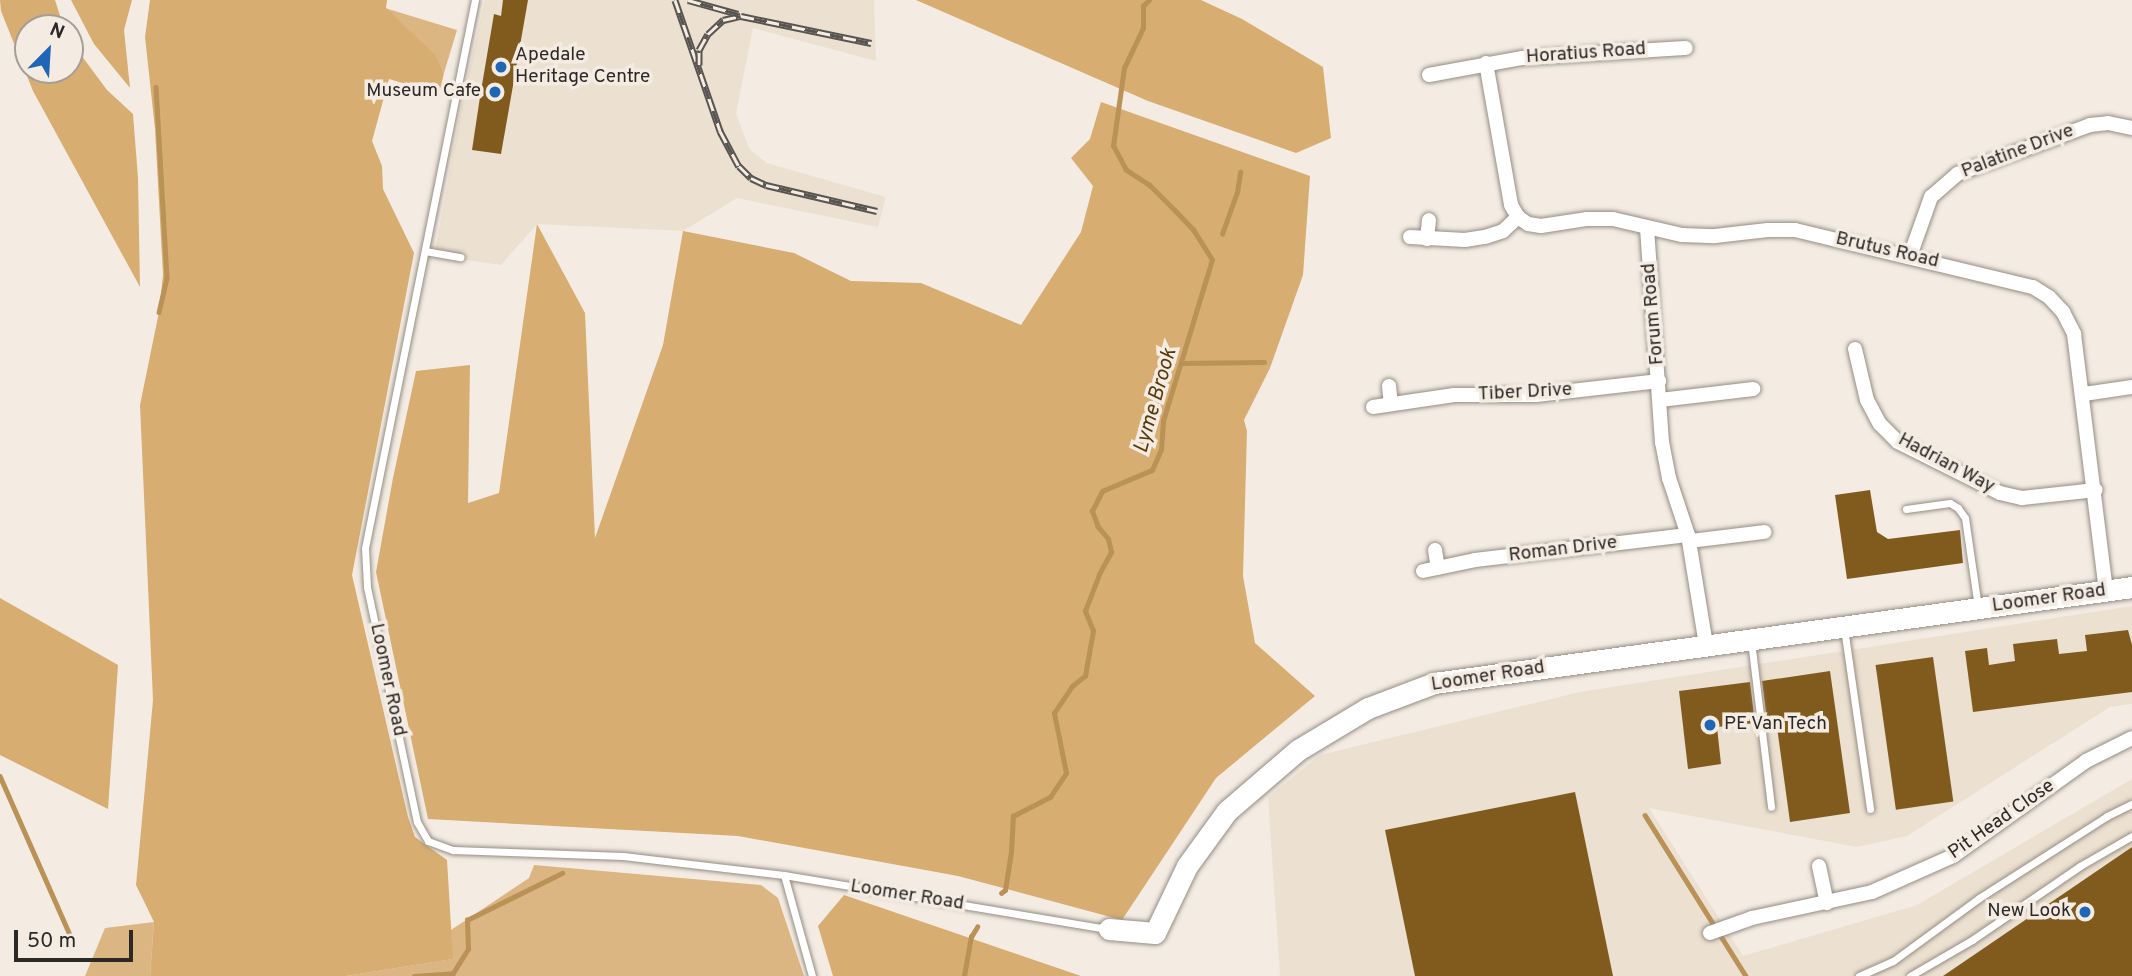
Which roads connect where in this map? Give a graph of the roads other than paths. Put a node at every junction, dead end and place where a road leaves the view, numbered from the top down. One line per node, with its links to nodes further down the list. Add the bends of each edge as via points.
1 (475, 0): 11 (lane, Loomer Road)
2 (1686, 48): 3 (street, Horatius Road)
3 (1486, 63): 4 (street, Horatius Road); 6 (street, via 1511,205)
4 (1429, 75)
5 (2132, 128): 12 (street, Palatine Drive, via 2090,125 1957,173 1931,197)
6 (1518, 217): 8 (street, Brutus Road, via 1541,226 1613,219); 10 (street, via 1503,231 1485,237)
7 (1429, 220): 10 (street)
8 (1647, 228): 12 (street, Brutus Road, via 1715,236 1795,230); 15 (street, Forum Road)
9 (1410, 237): 10 (street)
10 (1427, 239)
11 (425, 251): 13 (lane); 42 (lane, Loomer Road, via 364,567 417,822 428,841 453,850 623,856)
12 (1910, 256): 19 (street, Brutus Road, via 2010,279 2049,296 2074,334)
13 (460, 257)
14 (1855, 349): 23 (street, Hadrian Way, via 1867,400 1880,424 1898,442 2000,493 2022,498)
15 (1659, 381): 20 (street, Forum Road); 21 (street, Tiber Drive, via 1536,395 1454,395)
16 (1389, 386): 21 (street)
17 (2132, 387): 19 (street)
18 (1753, 389): 20 (street)
19 (2084, 394): 23 (street, Brutus Road)
20 (1660, 400): 26 (street, Forum Road, via 1669,478)
21 (1391, 404): 22 (street, Tiber Drive)
22 (1373, 407)
23 (2096, 490): 31 (street, Brutus Road)
24 (1906, 509): 32 (lane, via 1950,503 1958,508 1965,518)
25 (1764, 532): 26 (street)
26 (1689, 538): 28 (street, Roman Drive, via 1475,560); 35 (street, Forum Road)
27 (1435, 550): 28 (street)
28 (1438, 568): 29 (street, Roman Drive)
29 (1423, 571)
30 (2132, 587): 31 (street, Loomer Road)
31 (2106, 590): 32 (street, Loomer Road)
32 (1978, 609): 33 (street, Loomer Road)
33 (1844, 628): 34 (street, Loomer Road); 39 (lane)
34 (1751, 640): 35 (street, Loomer Road); 38 (lane)
35 (1706, 645): 44 (street, Loomer Road, via 1434,683 1368,708 1298,750 1227,811 1187,866 1154,933)
36 (2132, 738): 43 (street, Pit Head Close, via 2086,761 1952,856 1883,888)
37 (2132, 804): 47 (lane, via 1979,898 1893,961)
38 (1771, 807)
39 (1870, 809)
40 (2132, 836): 48 (lane)
41 (1819, 866): 43 (street)
42 (784, 875): 44 (lane, Loomer Road); 46 (lane)
43 (1827, 903): 45 (street, Pit Head Close, via 1752,918)
44 (1110, 929)
45 (1710, 933)
46 (812, 976)
47 (1859, 976)
48 (1910, 976)

